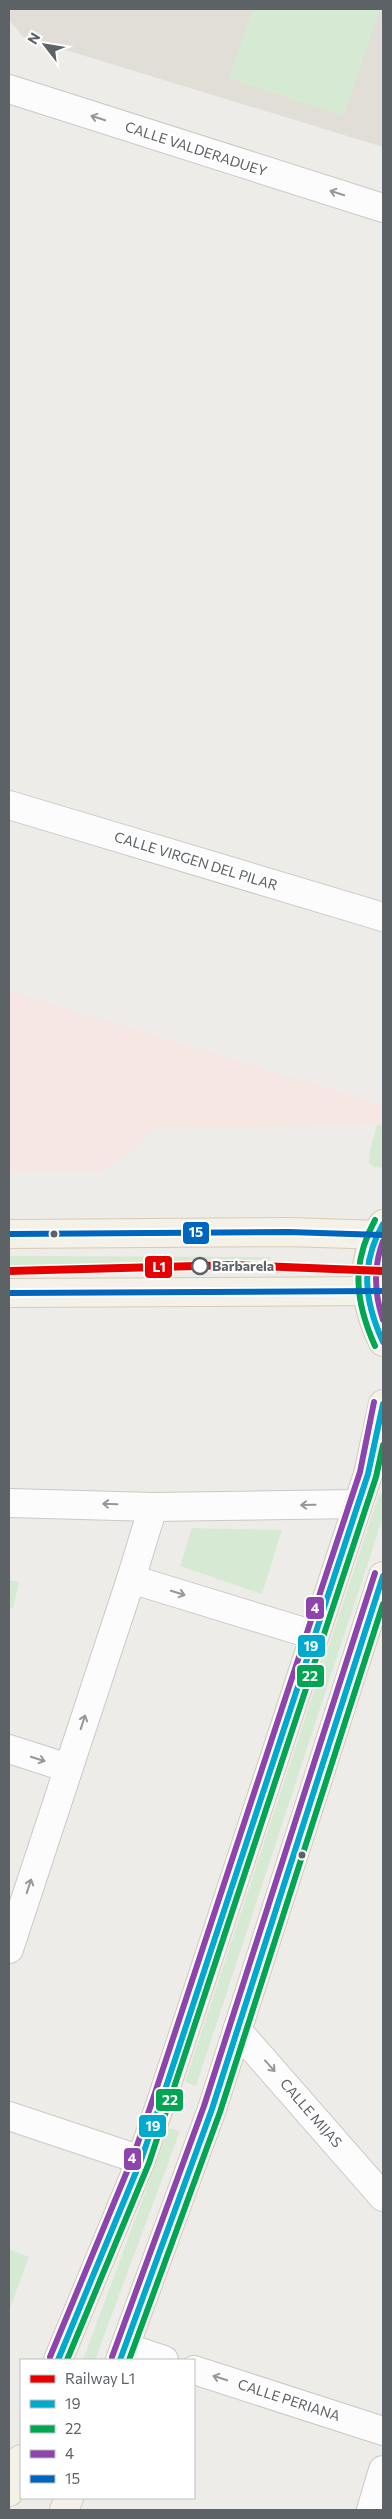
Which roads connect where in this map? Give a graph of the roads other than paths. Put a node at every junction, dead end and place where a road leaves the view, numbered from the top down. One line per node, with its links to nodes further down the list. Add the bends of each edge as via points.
1 (9, 90): 2 (street, CALLE VALDERADUEY, one-way to 1)
2 (383, 208)
3 (9, 804): 4 (street, CALLE VIRGEN DEL PILAR)
4 (383, 917)
5 (381, 1232): 6 (main road); 7 (main road, via 368,1262)
6 (9, 1234)
7 (374, 1291): 8 (main road); 9 (main road, via 372,1320)
8 (9, 1293)
9 (383, 1342)
10 (383, 1404): 12 (main road, via 368,1474)
11 (9, 1503): 13 (street, one-way to 11)
12 (356, 1504): 13 (street, one-way to 13); 16 (main road)
13 (153, 1507): 15 (street)
14 (383, 1576): 21 (main road)
15 (131, 1579): 16 (street, one-way to 16); 18 (street, one-way to 15)
16 (314, 1635): 23 (main road)
17 (9, 1749): 18 (street, one-way to 18)
18 (68, 1768): 19 (street, one-way to 18)
19 (13, 1922): 20 (street)
20 (9, 1949)
21 (237, 2030): 24 (street, CALLE MIJAS, one-way to 24); 25 (main road, via 212,2109)
22 (9, 2116): 23 (street)
23 (141, 2160): 26 (main road)
24 (383, 2197)
25 (122, 2354): 27 (street)
26 (58, 2359)
27 (157, 2359)
28 (195, 2370): 29 (street, CALLE PERIANA, one-way to 28)
29 (383, 2431)
30 (20, 2462): 32 (main road)
31 (383, 2470): 33 (street)
32 (9, 2492)
33 (371, 2510)

